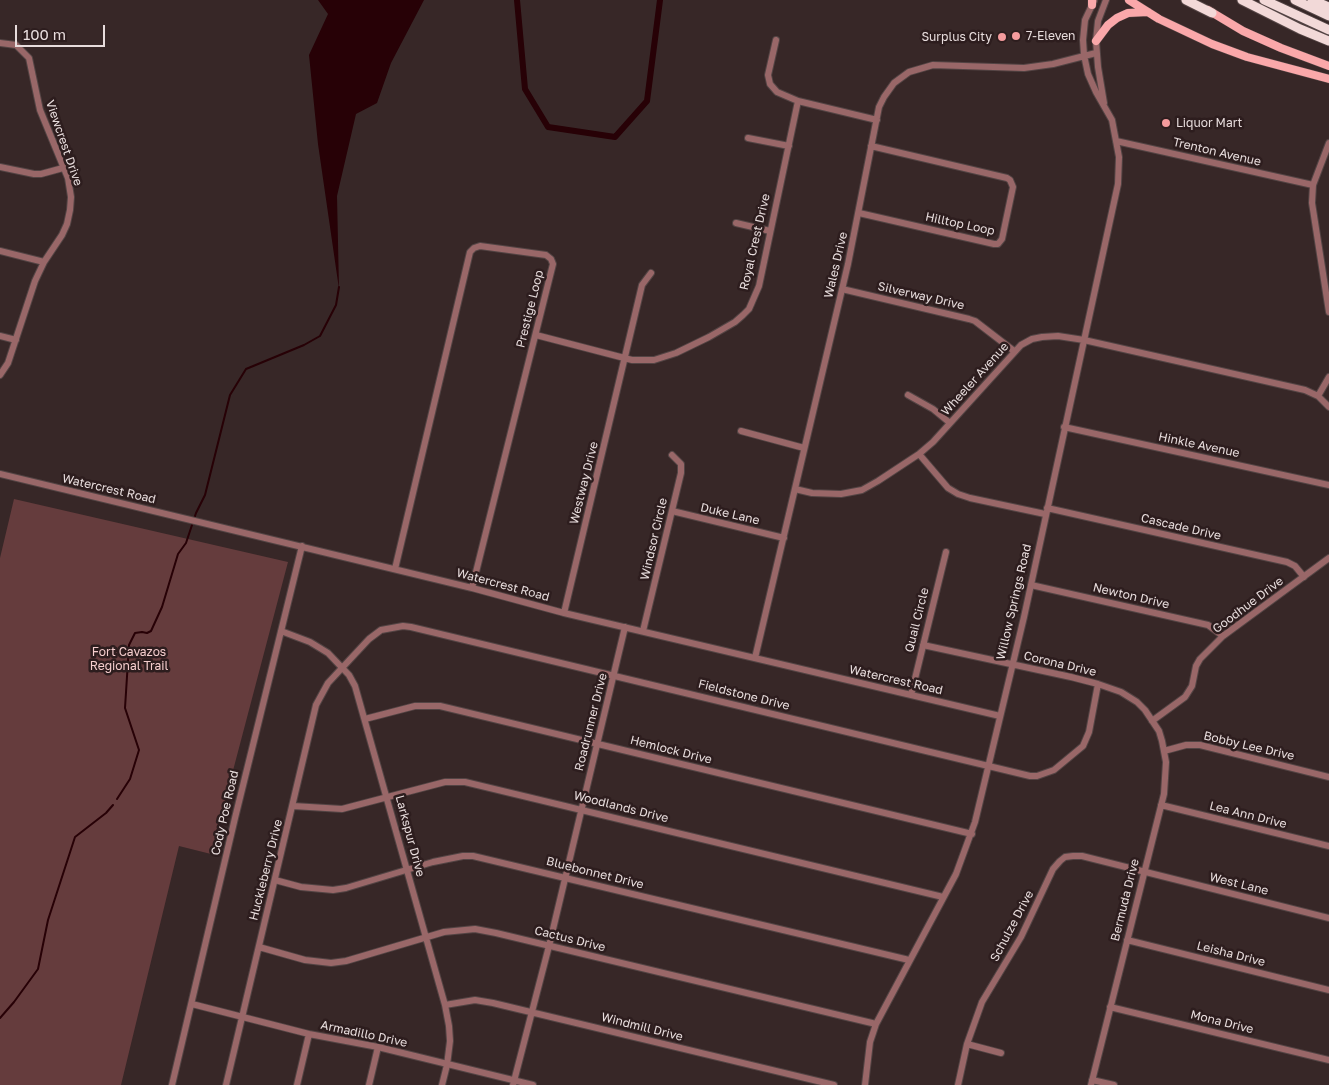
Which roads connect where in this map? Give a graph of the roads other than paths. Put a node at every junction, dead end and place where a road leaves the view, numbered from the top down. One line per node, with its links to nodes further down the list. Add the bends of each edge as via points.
1 (1106, 0): 16 (street, Willow Springs Road, via 1098,21)
2 (1129, 0): 11 (main road)
3 (1186, 0): 12 (highway)
4 (1193, 0): 12 (main road)
5 (1242, 0): 17 (highway)
6 (1264, 0): 14 (highway)
7 (1295, 0): 13 (highway)
8 (1312, 0): 10 (highway)
9 (1093, 2): 20 (street, Willow Springs Road, via 1085,20)
10 (1329, 7)
11 (1148, 12): 16 (main road, via 1117,18 1108,24); 22 (main road, via 1196,37 1247,57)
12 (1212, 13): 21 (main road, via 1243,31)
13 (1329, 16)
14 (1329, 30)
15 (776, 40): 23 (street, via 768,75 770,84 778,92)
16 (1096, 41): 19 (street, Willow Springs Road)
17 (1329, 41)
18 (0, 43): 32 (street, Viewcrest Drive, via 16,45 29,58 40,110)
19 (1096, 53): 20 (street, Wales Drive); 24 (street, Willow Springs Road)
20 (1084, 55): 24 (street, Willow Springs Road, via 1088,74); 25 (street, Wales Drive, via 1024,68 934,65 915,70 892,85 879,107)
21 (1329, 66)
22 (1329, 79)
23 (798, 101): 25 (street); 29 (street, Royal Crest Drive)
24 (1105, 106): 27 (street, Willow Springs Road)
25 (877, 120): 30 (street, Wales Drive)
26 (748, 138): 29 (street)
27 (1116, 141): 33 (street, Trenton Avenue); 45 (street, Willow Springs Road, via 1119,174)
28 (1329, 142): 33 (street)
29 (789, 146): 36 (street, Royal Crest Drive)
30 (871, 146): 34 (street, Wales Drive); 34 (street, Hilltop Loop, via 1007,178 1013,187 1002,239 998,244)
31 (0, 167): 32 (street, via 34,174)
32 (64, 168): 38 (street, Viewcrest Drive, via 70,188 70,210 62,235)
33 (1313, 185): 41 (street, via 1312,203)
34 (859, 213): 40 (street, Wales Drive)
35 (736, 223): 36 (street)
36 (770, 231): 47 (street, Royal Crest Drive, via 759,286 743,315 676,353 654,360)
37 (0, 251): 38 (street)
38 (44, 262): 44 (street, Viewcrest Drive)
39 (651, 274): 47 (street, Westway Drive, via 642,285)
40 (842, 289): 46 (street, Silverway Drive, via 975,321); 56 (street, Wales Drive)
41 (1329, 312)
42 (0, 336): 44 (street)
43 (536, 336): 47 (street, Royal Crest Drive); 68 (street, Prestige Loop, via 553,264 551,259 546,255 480,246 474,248 470,252); 71 (street, Prestige Loop)
44 (16, 340): 48 (street, Viewcrest Drive)
45 (1084, 340): 46 (street, Wheeler Avenue, via 1042,337); 51 (street, Wheeler Avenue, via 1305,390); 54 (street, Willow Springs Road)
46 (1014, 351): 53 (street, Wheeler Avenue)
47 (626, 359): 72 (street, Westway Drive)
48 (0, 375)
49 (1329, 377): 51 (street)
50 (908, 395): 53 (street)
51 (1318, 396): 52 (street, Wheeler Avenue)
52 (1329, 406)
53 (950, 423): 58 (street, Wheeler Avenue)
54 (1064, 427): 60 (street, Hinkle Avenue); 63 (street, Willow Springs Road)
55 (741, 431): 56 (street)
56 (804, 448): 61 (street, Wales Drive)
57 (672, 454): 62 (street, Windsor Circle, via 681,464 681,473)
58 (919, 454): 61 (street, Wheeler Avenue, via 862,490 829,494); 63 (street, Cascade Drive, via 948,488 958,494)
59 (0, 474): 65 (street, Watercrest Road)
60 (1329, 485)
61 (795, 489): 64 (street, Wales Drive)
62 (672, 511): 64 (street, Duke Lane); 75 (street, Windsor Circle)
63 (1046, 511): 69 (street, Cascade Drive, via 1287,562); 70 (street, Willow Springs Road)
64 (784, 538): 78 (street, Wales Drive)
65 (302, 546): 68 (street, Watercrest Road); 74 (street, Cody Poe Road)
66 (946, 552): 77 (street, Quail Circle)
67 (1329, 558): 69 (street, Goodhue Drive)
68 (395, 569): 71 (street, Watercrest Road)
69 (1304, 577): 76 (street, Goodhue Drive)
70 (1030, 585): 76 (street, Newton Drive, via 1208,625); 79 (street, Willow Springs Road)
71 (472, 588): 72 (street, Watercrest Road)
72 (564, 613): 73 (street, Watercrest Road)
73 (625, 627): 75 (street, Watercrest Road); 81 (street, Roadrunner Drive)
74 (281, 631): 80 (street, Larkspur Drive, via 310,642 328,653); 109 (street, Cody Poe Road)
75 (644, 631): 78 (street, Watercrest Road)
76 (1224, 636): 86 (street, Goodhue Drive, via 1200,659 1185,697)
77 (923, 645): 79 (street, Corona Drive); 83 (street, Quail Circle)
78 (755, 658): 83 (street, Watercrest Road)
79 (1012, 665): 82 (street, Corona Drive); 84 (street, Willow Springs Road)
80 (342, 668): 81 (street, Fieldstone Drive, via 381,630 403,626); 85 (street, Larkspur Drive, via 355,686); 93 (street, Huckleberry Drive, via 328,683 316,705)
81 (614, 674): 87 (street, Roadrunner Drive); 89 (street, Fieldstone Drive)
82 (1098, 684): 86 (street, Corona Drive, via 1129,696); 89 (street, Fieldstone Drive, via 1083,746 1054,770 1038,776)
83 (911, 695): 84 (street, Watercrest Road)
84 (1000, 716): 89 (street, Willow Springs Road)
85 (365, 719): 87 (street, Hemlock Drive, via 416,706 440,706); 91 (street, Larkspur Drive)
86 (1152, 720): 88 (street, Bermuda Drive, via 1159,731)
87 (596, 743): 94 (street, Roadrunner Drive); 95 (street, Hemlock Drive)
88 (1164, 751): 90 (street, Bobby Lee Drive, via 1200,745); 92 (street, Bermuda Drive, via 1166,784)
89 (988, 766): 95 (street, Willow Springs Road)
90 (1329, 777)
91 (388, 798): 93 (street, Woodlands Drive, via 342,809); 94 (street, Woodlands Drive, via 445,782 465,782); 97 (street, Larkspur Drive)
92 (1161, 805): 96 (street, Lea Ann Drive); 98 (street, Bermuda Drive)
93 (293, 806): 100 (street, Huckleberry Drive)
94 (582, 809): 99 (street, Roadrunner Drive); 101 (street, Woodlands Drive)
95 (972, 834): 101 (street, Willow Springs Road)
96 (1329, 846)
97 (408, 870): 99 (street, Bluebonnet Drive, via 445,859 473,856); 100 (street, Bluebonnet Drive, via 333,890); 103 (street, Larkspur Drive)
98 (1143, 873): 102 (street, West Lane); 104 (street, Bermuda Drive); 116 (street, Schulze Drive, via 1082,856 1065,857 1060,861 1053,869 1021,937 982,1002)
99 (565, 877): 105 (street, Roadrunner Drive); 107 (street, Bluebonnet Drive)
100 (275, 880): 106 (street, Huckleberry Drive)
101 (943, 897): 107 (street, Willow Springs Road)
102 (1329, 918)
103 (425, 937): 105 (street, Cactus Drive, via 470,929); 106 (street, Cactus Drive, via 331,963 305,960); 110 (street, Larkspur Drive)
104 (1127, 940): 108 (street, Leisha Drive); 111 (street, Bermuda Drive)
105 (550, 946): 112 (street, Roadrunner Drive); 114 (street, Cactus Drive)
106 (259, 947): 113 (street, Huckleberry Drive)
107 (909, 960): 114 (street, Willow Springs Road)
108 (1329, 990)
109 (192, 1004): 113 (street, Armadillo Drive); 123 (street, Cody Poe Road)
110 (445, 1005): 112 (street, Windmill Drive, via 475,1000); 120 (street, Larkspur Drive, via 450,1034)
111 (1110, 1007): 119 (street, Mona Drive); 121 (street, Bermuda Drive)
112 (533, 1012): 122 (street, Roadrunner Drive); 129 (street, Windmill Drive)
113 (242, 1017): 115 (street, Armadillo Drive); 124 (street, Huckleberry Drive)
114 (876, 1024): 130 (street, Willow Springs Road, via 870,1042)
115 (309, 1034): 117 (street, Armadillo Drive); 125 (street)
116 (967, 1044): 118 (street); 131 (street, Schulze Drive)
117 (378, 1047): 120 (street, Armadillo Drive); 126 (street)
118 (1001, 1053)
119 (1329, 1060)
120 (447, 1065): 122 (street, Armadillo Drive); 127 (street, Larkspur Drive)
121 (1092, 1082): 132 (street)
122 (513, 1083): 128 (street, Armadillo Drive)
123 (172, 1085)
124 (226, 1085)
125 (297, 1085)
126 (369, 1085)
127 (442, 1085)
128 (533, 1085)
129 (834, 1085)
130 (865, 1085)
131 (958, 1085)
132 (1114, 1085)

